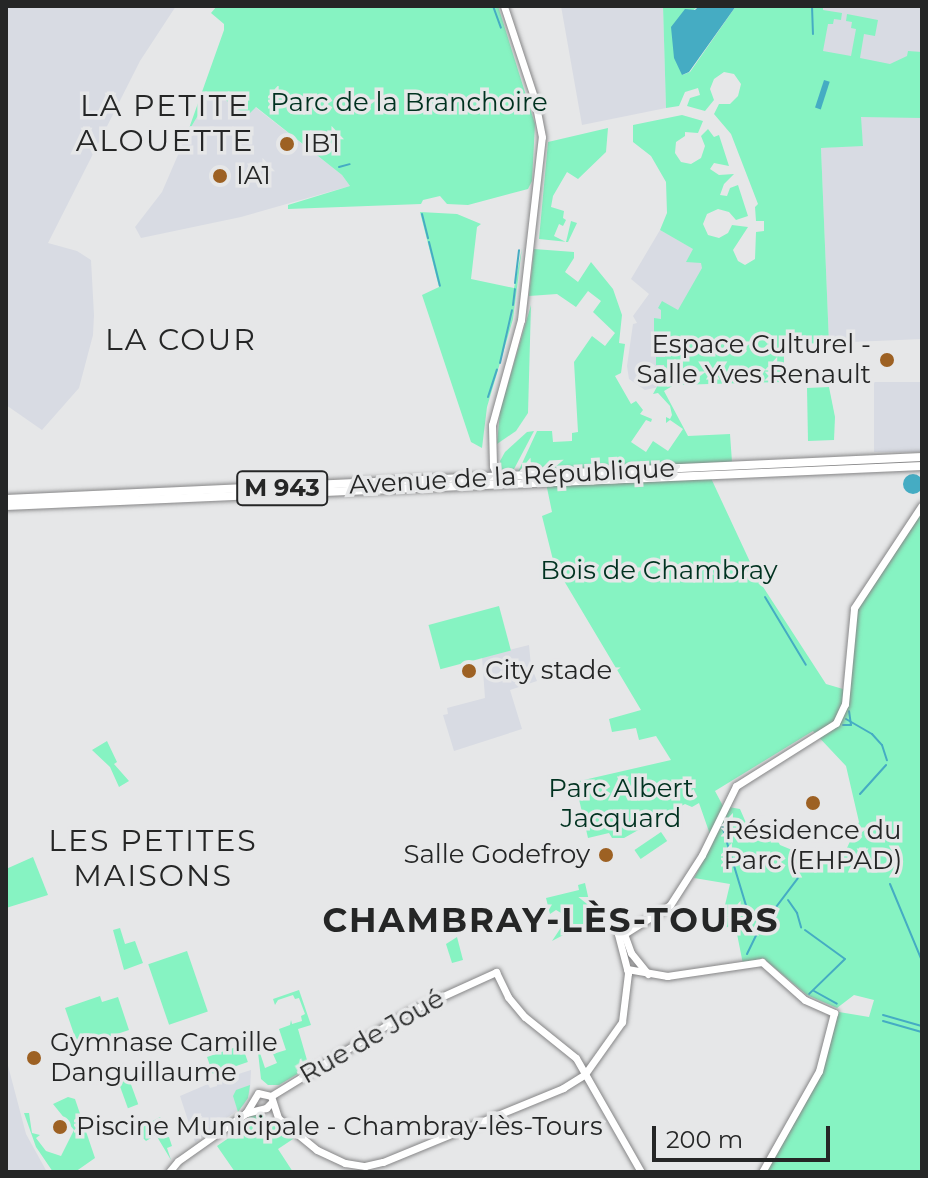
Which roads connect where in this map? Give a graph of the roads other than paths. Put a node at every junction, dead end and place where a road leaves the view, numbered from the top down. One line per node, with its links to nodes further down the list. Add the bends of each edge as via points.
1 (504, 6): 2 (street, via 538,117 542,151 521,320 494,413)
2 (493, 455): 5 (street); 6 (street)
3 (922, 457): 6 (main road, Avenue de la République / M 943)
4 (922, 466): 6 (main road, Avenue de la République / M 943)
5 (481, 478): 6 (main road, Avenue de la République / M 943); 7 (main road, Avenue de la République / M 943)
6 (498, 481): 9 (main road, Avenue de la République / M 943)
7 (6, 499)
8 (922, 505): 10 (street, via 854,608 845,704 836,723 736,786 670,905)
9 (6, 506)
10 (622, 932): 11 (street, via 618,938); 12 (street)
11 (628, 971): 12 (street); 13 (street, via 622,1022)
12 (648, 974): 20 (street, via 762,962 805,1000 834,1013 819,1071)
13 (585, 1074): 14 (street, via 543,1097 365,1166 321,1153 278,1118); 14 (street, Rue de Joué, via 570,1050 525,1017 496,972 408,1012); 19 (street)
14 (271, 1100): 15 (street, via 261,1092); 16 (street)
15 (254, 1101): 16 (street); 17 (street)
16 (260, 1108): 17 (street)
17 (246, 1113): 18 (street)
18 (169, 1172)
19 (641, 1172)
20 (762, 1172)

